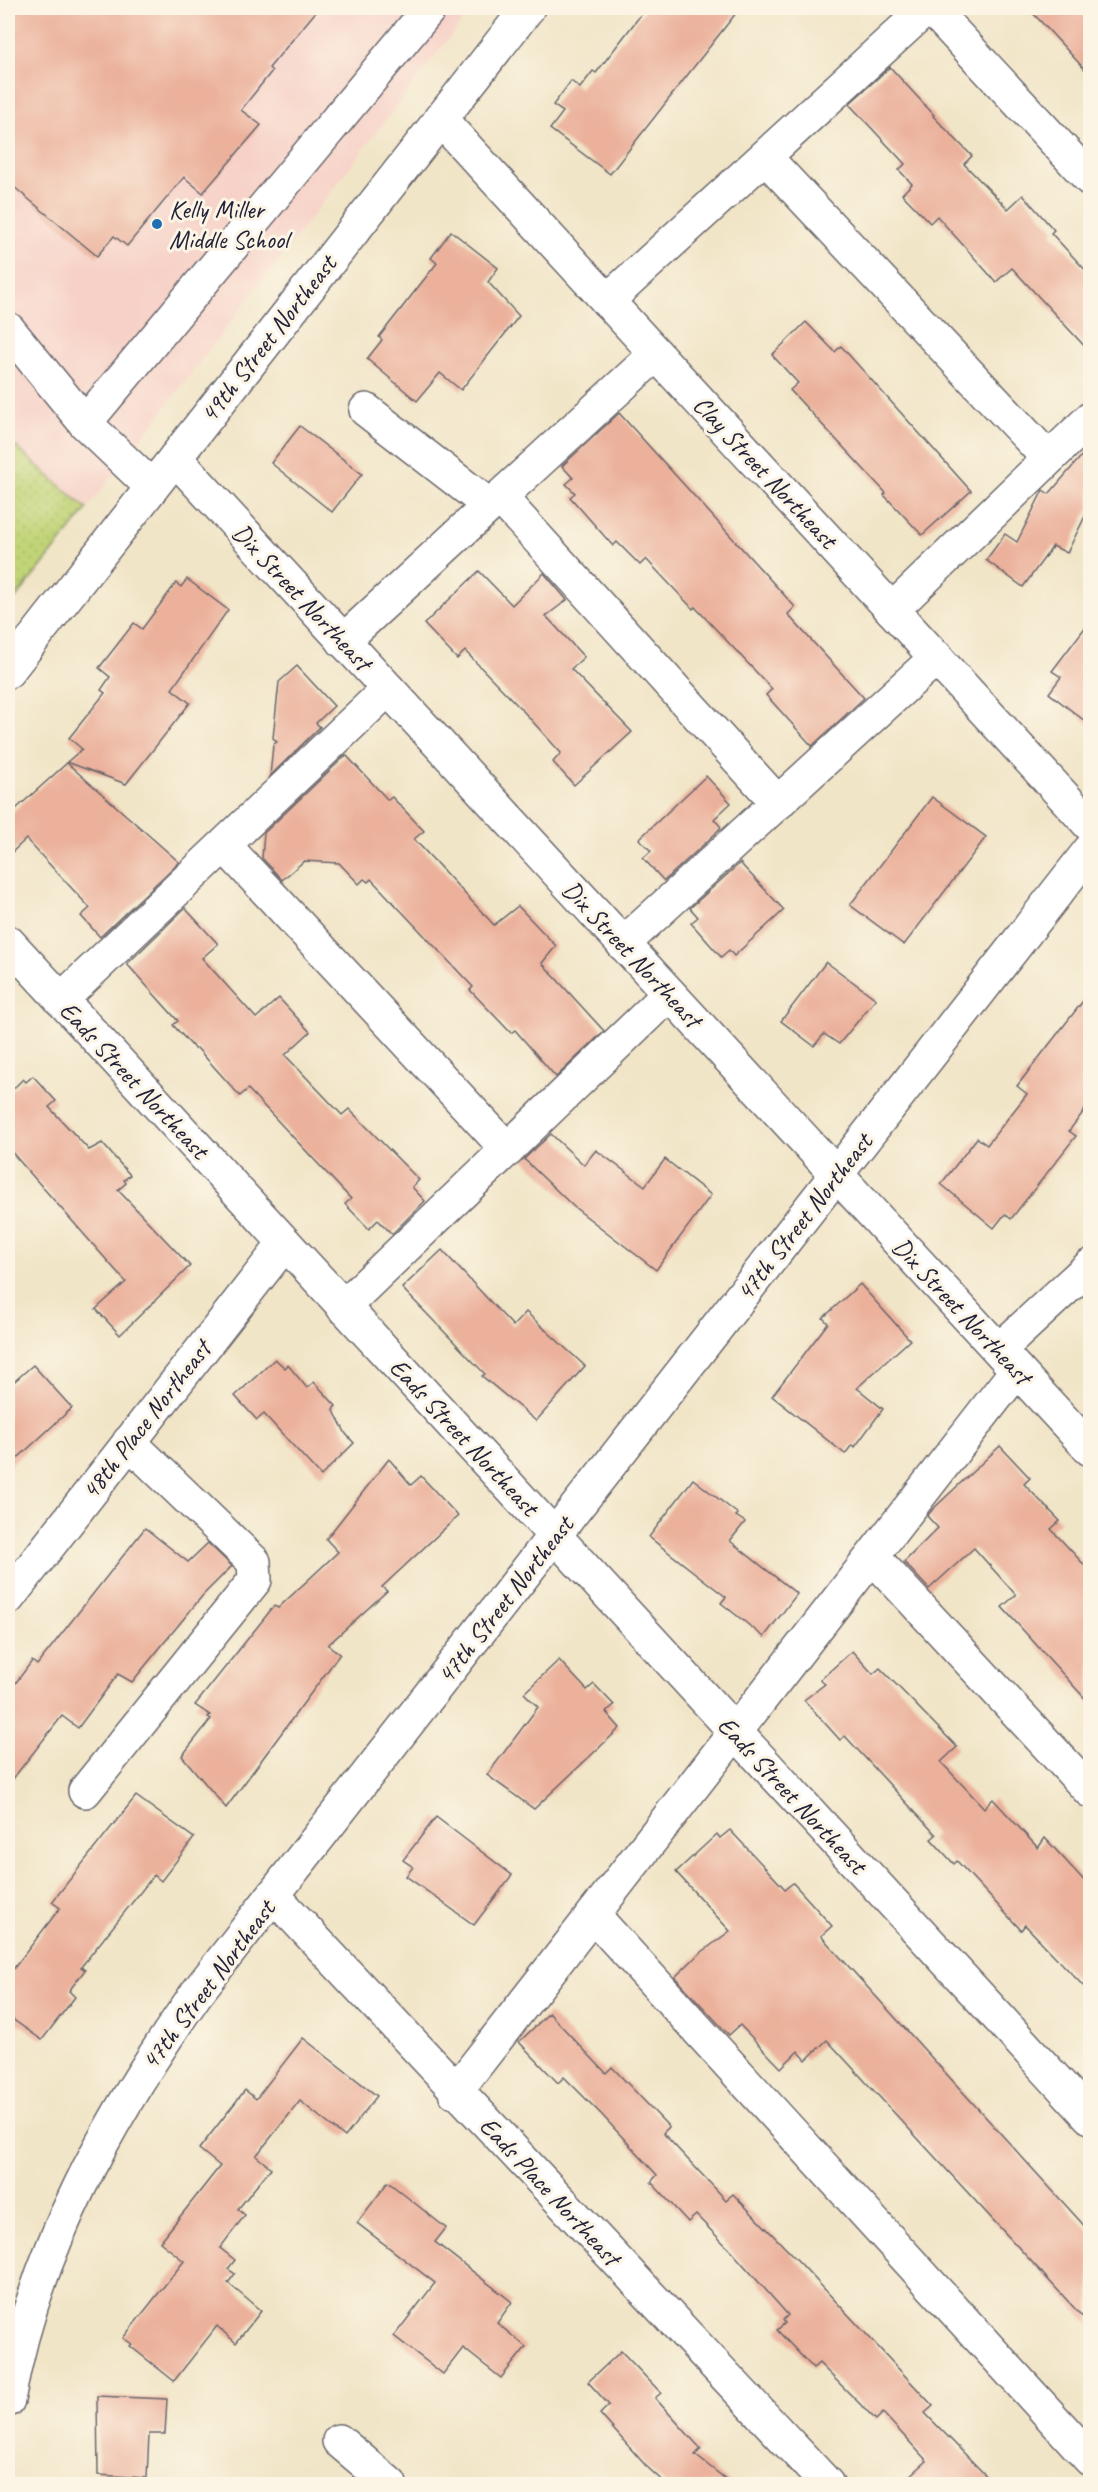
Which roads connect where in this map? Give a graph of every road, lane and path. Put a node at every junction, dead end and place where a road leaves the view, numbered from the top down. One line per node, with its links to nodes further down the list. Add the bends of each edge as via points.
1 (430, 8): 12 (street)
2 (528, 8): 4 (street, 49th Street Northeast)
3 (929, 8): 5 (street); 6 (street)
4 (440, 119): 7 (street, Clay Street Northeast); 13 (street, 49th Street Northeast)
5 (765, 157): 7 (street); 14 (street)
6 (1090, 179)
7 (607, 301): 9 (street, Clay Street Northeast)
8 (8, 329): 12 (street)
9 (656, 354): 16 (street); 17 (street, Clay Street Northeast)
10 (366, 410): 16 (street, via 477,495)
11 (1090, 419): 14 (street)
12 (85, 423): 15 (street)
13 (175, 458): 15 (street, 49th Street Northeast); 18 (street, Dix Street Northeast)
14 (1048, 458): 17 (street)
15 (152, 487): 20 (street, 49th Street Northeast)
16 (494, 502): 18 (street); 22 (street)
17 (892, 610): 19 (street, Clay Street Northeast)
18 (343, 641): 21 (street, Dix Street Northeast)
19 (937, 657): 22 (street); 23 (street, Clay Street Northeast)
20 (8, 671)
21 (388, 689): 24 (street); 27 (street, Dix Street Northeast)
22 (778, 802): 27 (street)
23 (1090, 825)
24 (225, 846): 29 (street); 30 (street)
25 (1090, 850): 31 (street, 47th Street Northeast)
26 (8, 942): 29 (street, Eads Street Northeast)
27 (623, 944): 28 (street, Dix Street Northeast)
28 (669, 994): 30 (street); 31 (street, Dix Street Northeast)
29 (61, 1000): 32 (street, Eads Street Northeast)
30 (508, 1150): 34 (street)
31 (837, 1175): 35 (street, Dix Street Northeast); 38 (street, 47th Street Northeast)
32 (285, 1243): 34 (street, Eads Street Northeast); 36 (street, 48th Place Northeast)
33 (1090, 1266): 35 (street)
34 (343, 1307): 38 (street, Eads Street Northeast)
35 (1008, 1360): 37 (street, Dix Street Northeast); 39 (street)
36 (129, 1442): 40 (street, 48th Place Northeast); 42 (street, via 254,1562 255,1580)
37 (1090, 1449)
38 (555, 1536): 41 (street, Eads Street Northeast); 44 (street, 47th Street Northeast)
39 (873, 1557): 41 (street); 43 (street)
40 (8, 1598)
41 (735, 1733): 45 (street); 47 (street, Eads Street Northeast)
42 (85, 1791)
43 (1090, 1791)
44 (274, 1896): 46 (street, Eads Place Northeast); 48 (street, 47th Street Northeast, via 172,2027 99,2147 47,2264 22,2340)
45 (593, 1915): 46 (street); 50 (street)
46 (455, 2092): 52 (street, Eads Place Northeast)
47 (1090, 2118)
48 (8, 2400)
49 (339, 2441): 51 (street)
50 (1090, 2460)
51 (390, 2484)
52 (827, 2484)

